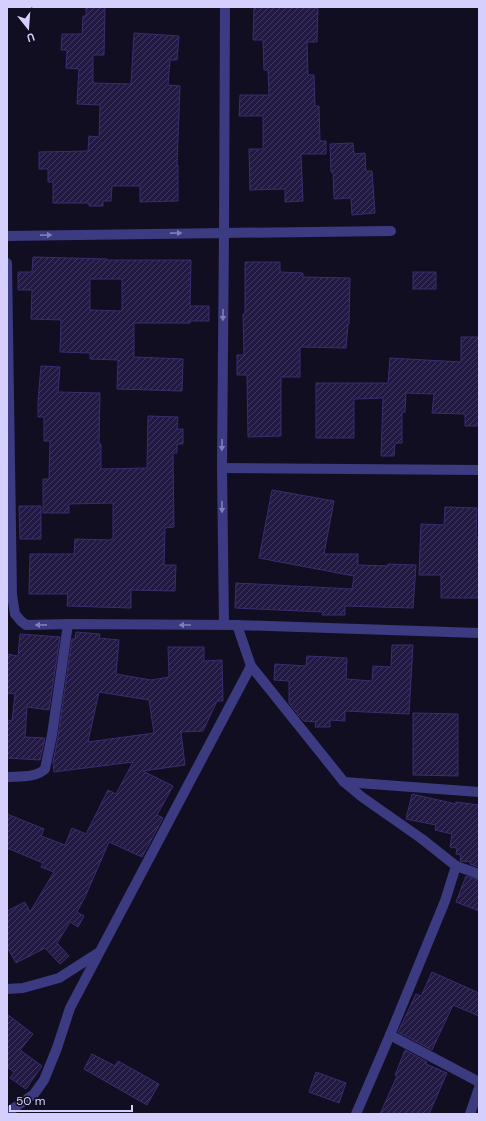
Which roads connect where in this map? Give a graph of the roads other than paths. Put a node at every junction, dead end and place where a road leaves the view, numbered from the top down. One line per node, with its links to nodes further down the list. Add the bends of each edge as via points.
1 (225, 7): 3 (street)
2 (391, 231): 3 (street)
3 (224, 233): 4 (street, one-way to 3); 7 (street, one-way to 7)
4 (7, 236)
5 (7, 263): 6 (street)
6 (8, 396): 9 (street, one-way to 6, via 26,625 15,614 12,595)
7 (222, 468): 8 (street); 10 (street, one-way to 10)
8 (479, 470)
9 (68, 624): 10 (street, one-way to 9); 14 (street, via 45,769 37,774)
10 (224, 625): 11 (street)
11 (237, 626): 12 (street); 13 (street)
12 (479, 633)
13 (251, 666): 15 (street); 19 (street)
14 (7, 777)
15 (344, 782): 16 (street); 17 (street)
16 (479, 792)
17 (456, 866): 18 (street); 21 (street, via 445,901)
18 (479, 874)
19 (100, 952): 20 (street, via 59,978 23,988); 24 (street, via 70,1008 44,1080 34,1094)
20 (7, 989)
21 (390, 1035): 22 (street); 25 (street)
22 (479, 1082)
23 (479, 1088): 26 (street)
24 (7, 1113)
25 (356, 1114)
26 (470, 1114)

